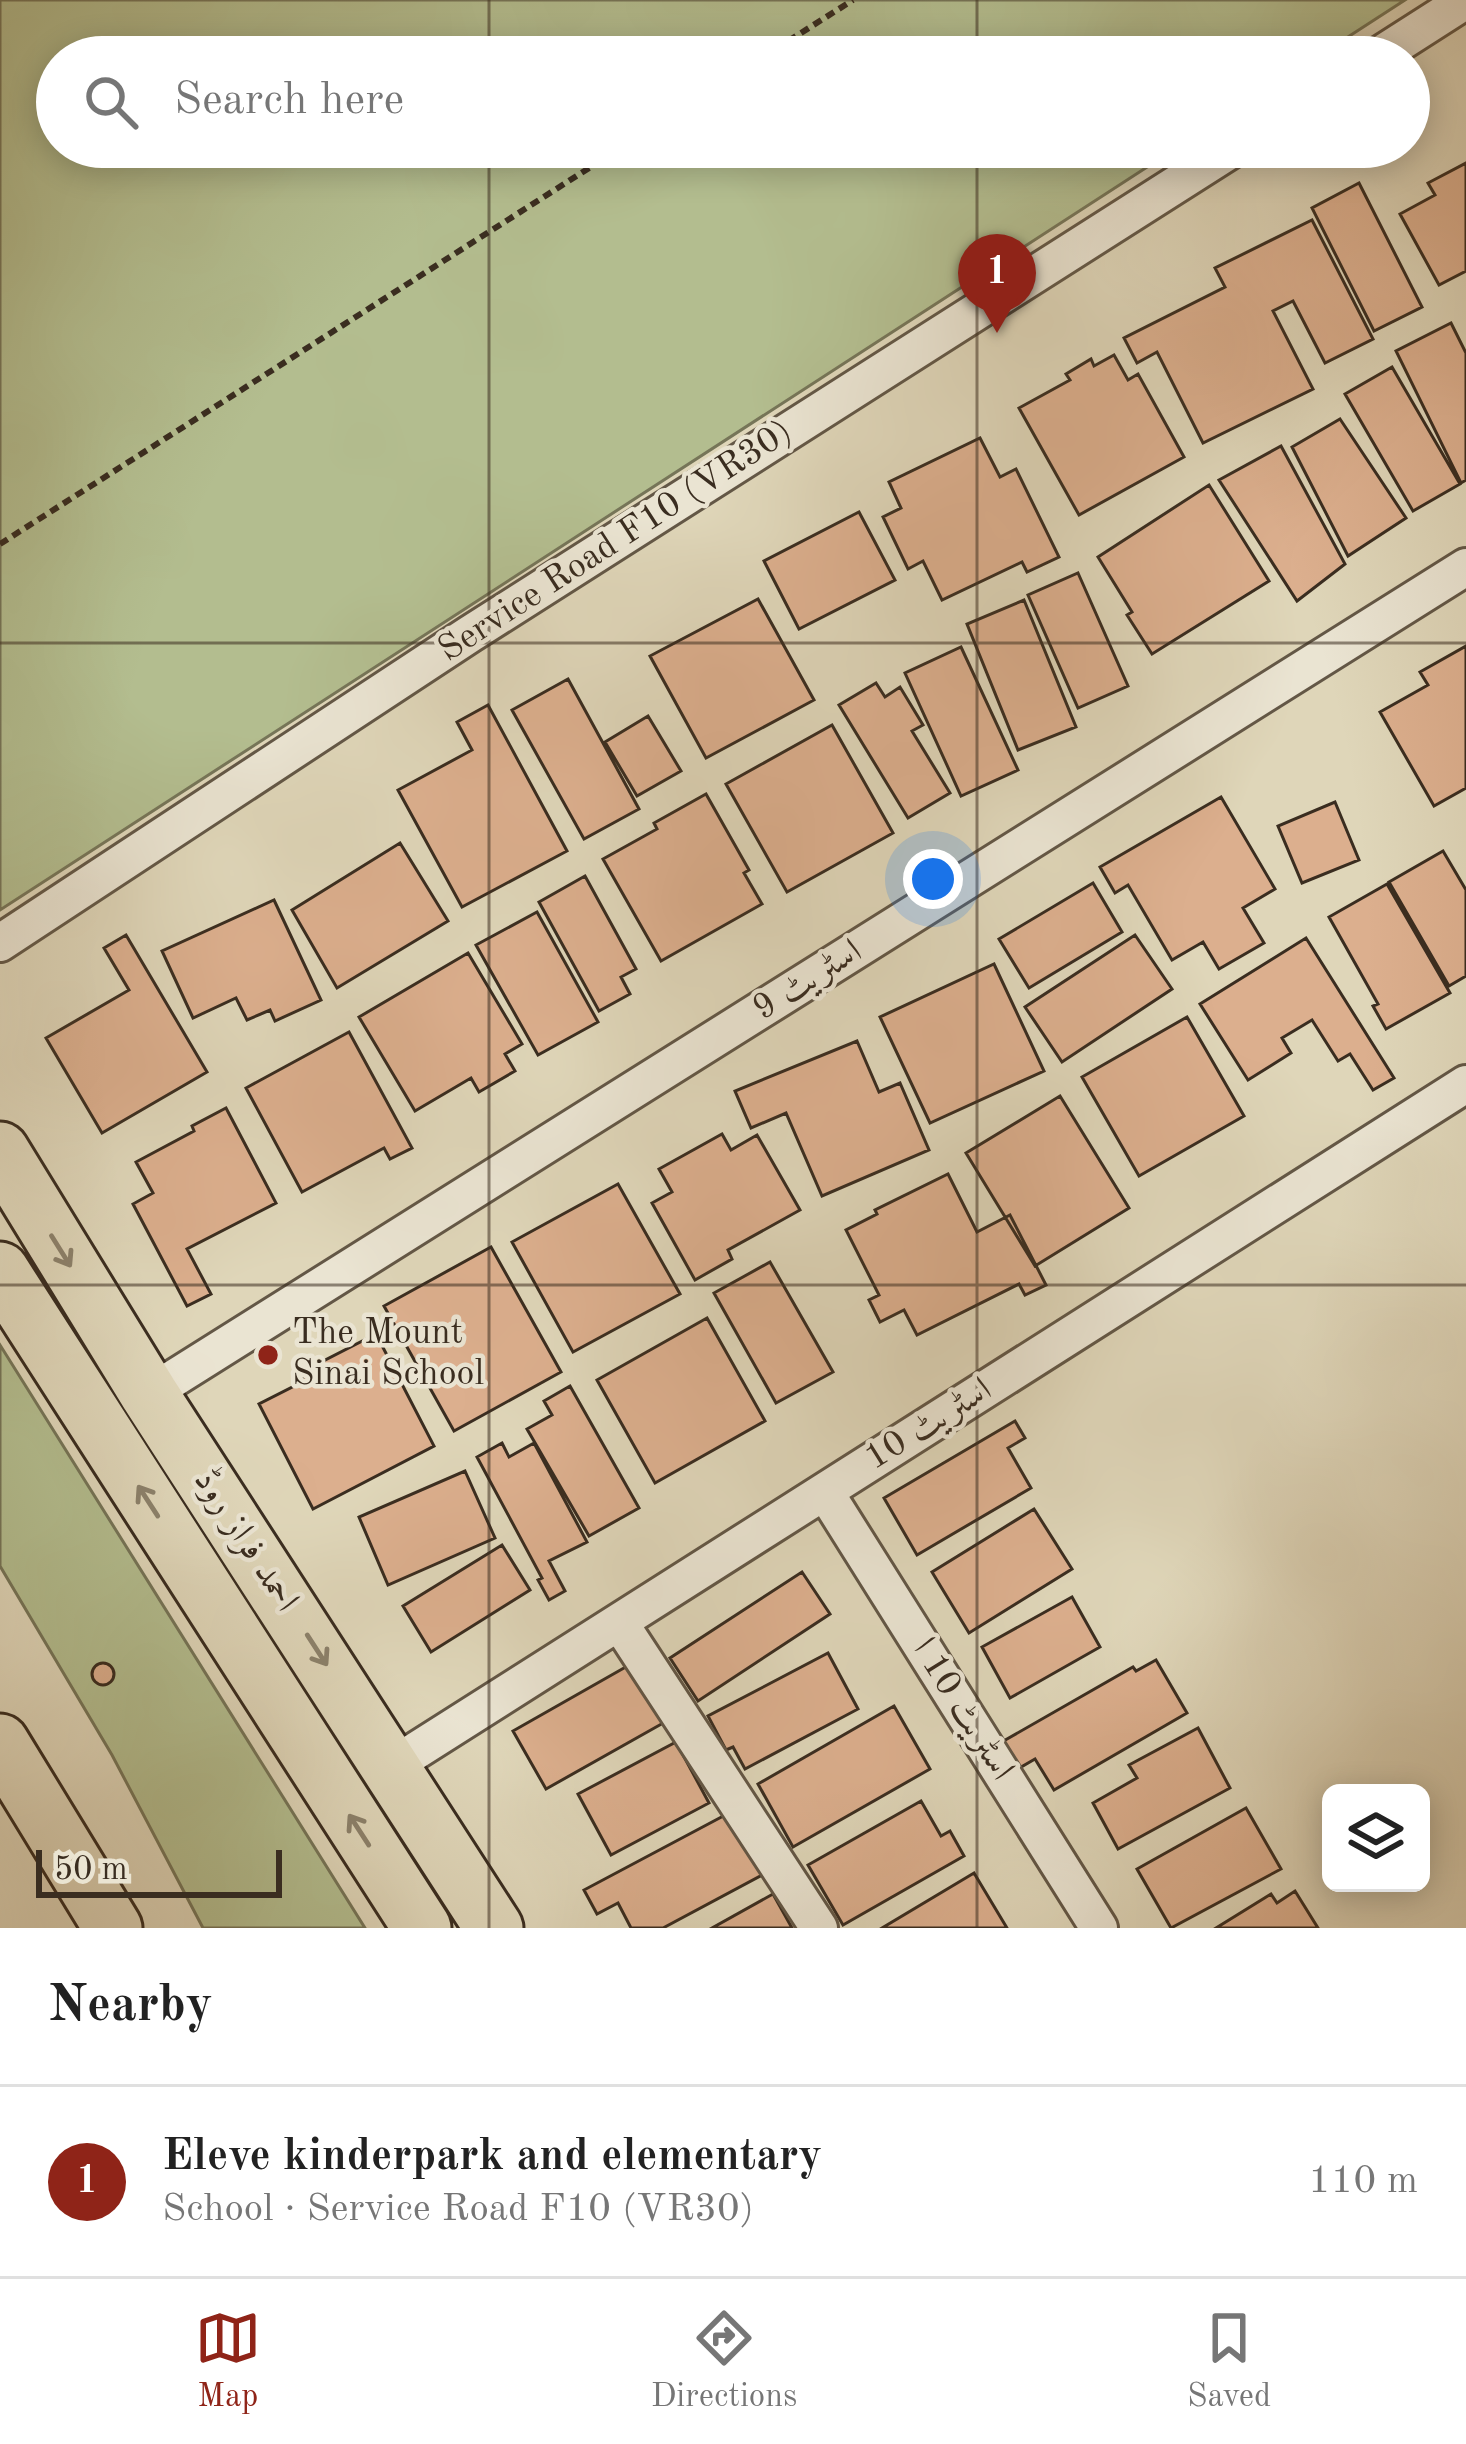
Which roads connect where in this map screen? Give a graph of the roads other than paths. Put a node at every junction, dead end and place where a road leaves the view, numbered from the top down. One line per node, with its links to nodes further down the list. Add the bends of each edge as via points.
1 (1466, 0): 2 (street)
2 (1410, 36)
3 (1202, 168): 5 (street, Service Road F10 (VR30))
4 (1466, 567): 9 (street, اسٹریٹ 9)
5 (0, 943)
6 (1466, 1084): 10 (street, اسٹریٹ 10)
7 (0, 1151): 9 (main road, احمد فراز روڈ, one-way to 9)
8 (0, 1271): 15 (main road, احمد فراز روڈ, one-way to 8)
9 (149, 1394): 13 (main road, احمد فراز روڈ, one-way to 13)
10 (825, 1492): 11 (street, اسٹریٹ 10); 18 (street, اسٹریٹ 10 ا)
11 (619, 1622): 13 (street, اسٹریٹ 10); 17 (street)
12 (0, 1743): 14 (main road)
13 (392, 1766): 16 (main road, احمد فراز روڈ)
14 (113, 1928)
15 (422, 1928)
16 (494, 1928)
17 (819, 1928)
18 (1099, 1928)

